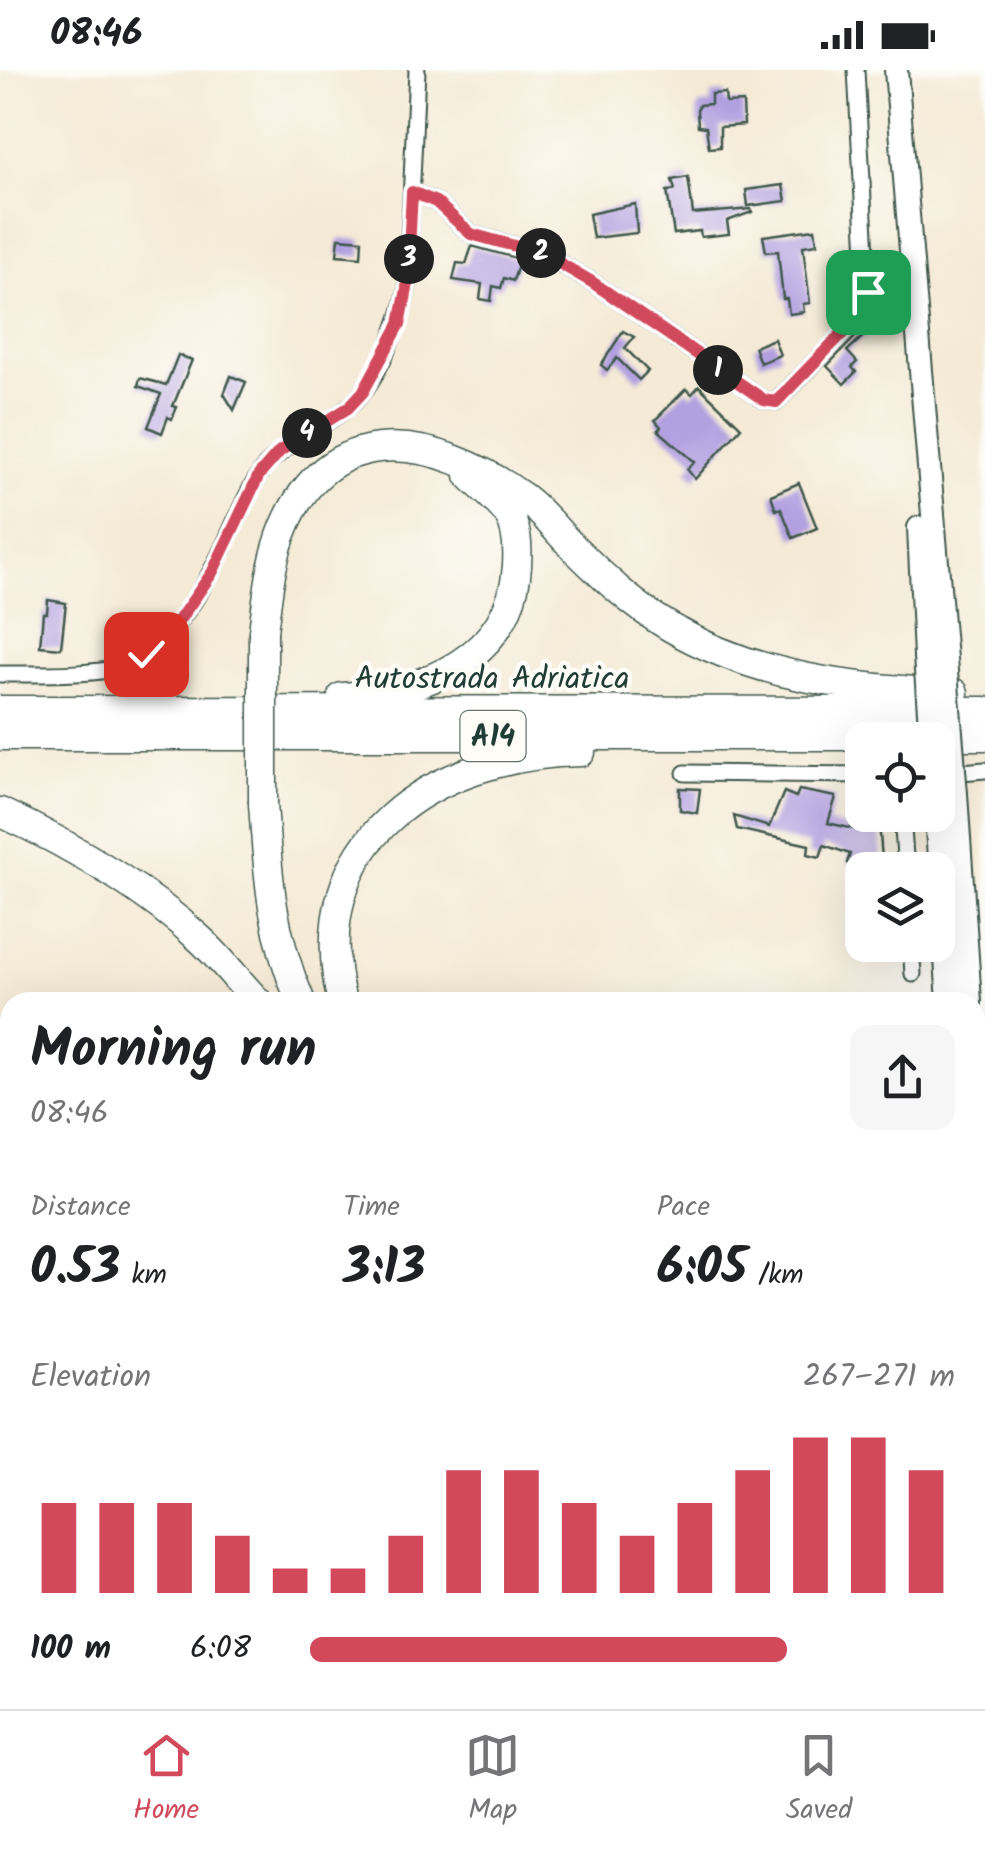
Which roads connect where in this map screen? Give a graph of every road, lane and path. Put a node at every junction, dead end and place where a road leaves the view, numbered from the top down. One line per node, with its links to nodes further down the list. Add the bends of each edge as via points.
1 (417, 70): 4 (street)
2 (856, 70): 4 (street, via 868,292 861,314 776,402 544,254 471,234 436,202)
3 (896, 70): 6 (main road)
4 (412, 192): 7 (street, via 400,324 363,392 280,451 259,475 212,573 177,623 124,666)
5 (446, 454): 8 (highway, via 527,500 621,594 737,659 809,681); 10 (highway, via 509,514 518,543 510,609 461,666 361,696); 27 (highway, bridge, via 386,446 332,464 294,508 268,583 263,803 269,899)
6 (935, 658): 12 (main road, bridge); 30 (main road, bridge, via 956,794)
7 (0, 674)
8 (985, 694)
9 (0, 710): 10 (highway, Autostrada Adriatica / A14)
10 (43, 710): 11 (highway, Autostrada Adriatica / A14)
11 (985, 711)
12 (929, 722)
13 (0, 736): 16 (highway, Autostrada Adriatica / A14)
14 (985, 736): 15 (highway, Autostrada Adriatica / A14)
15 (955, 738)
16 (845, 739)
17 (845, 744): 28 (highway, via 562,753 471,772 432,790 396,810 348,874 333,936)
18 (985, 770): 20 (street)
19 (686, 773): 21 (street)
20 (955, 773)
21 (845, 775)
22 (0, 812): 26 (highway, via 61,841 134,889 200,940)
23 (937, 832): 29 (main road)
24 (912, 962): 25 (street)
25 (913, 974)
26 (249, 992)
27 (297, 992)
28 (340, 992)
29 (948, 992)
30 (969, 992)

